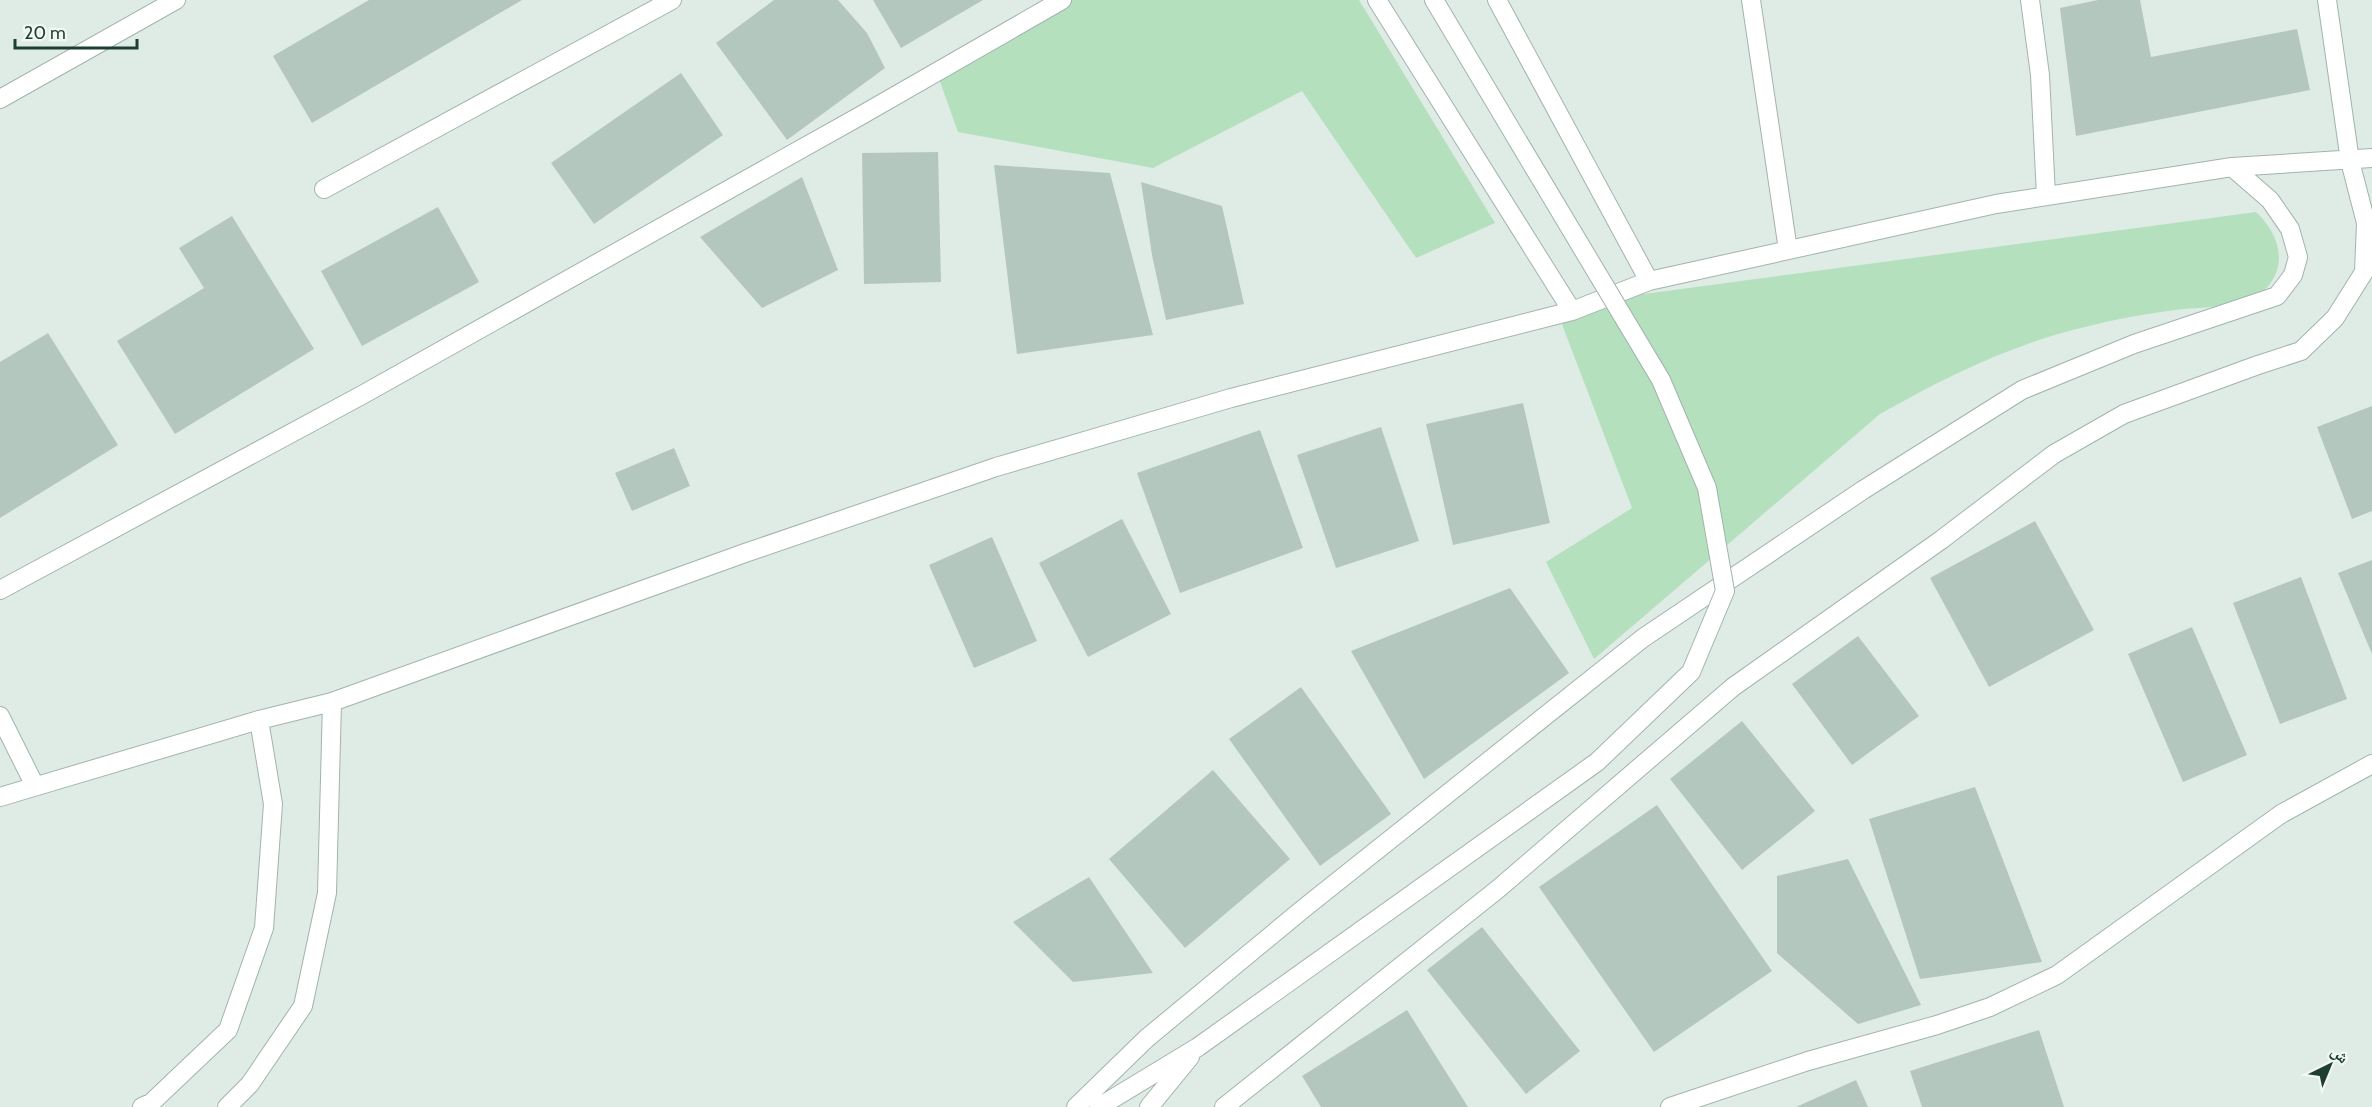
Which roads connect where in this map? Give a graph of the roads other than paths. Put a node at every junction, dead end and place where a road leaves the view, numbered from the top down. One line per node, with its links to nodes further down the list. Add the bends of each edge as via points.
1 (176, 0): 10 (street)
2 (672, 0): 14 (street)
3 (1062, 0): 19 (street, via 362,395)
4 (1377, 0): 18 (street)
5 (1434, 0): 26 (street, bridge, via 1661,380 1707,488 1725,591 1691,672 1597,762)
6 (1497, 0): 17 (street)
7 (1751, 0): 16 (street)
8 (2030, 0): 15 (street, via 2040,75)
9 (2326, 0): 12 (street)
10 (0, 99)
11 (2372, 158): 12 (street)
12 (2350, 161): 13 (street); 32 (street, via 2366,223 2364,272 2334,318 2301,351 2124,414 2054,454 1941,540 1733,687 1498,889)
13 (2232, 167): 15 (street); 29 (street, via 2270,200 2290,229 2298,257 2293,275 2277,296 2134,344 2022,390 1863,490 1643,638 1302,909 1147,1038)
14 (324, 189)
15 (2046, 196): 16 (street)
16 (1788, 250): 17 (street)
17 (1649, 281): 18 (street)
18 (1572, 311): 20 (street, via 1231,398 996,467 745,552)
19 (0, 590)
20 (332, 702): 22 (street); 28 (street, via 327,893 303,1006 250,1084)
21 (0, 716): 24 (street)
22 (259, 720): 24 (street); 27 (street, via 273,804 264,928 228,1030 151,1103)
23 (2372, 764): 33 (street, via 2280,814 2057,975 1990,1007)
24 (35, 786): 25 (street)
25 (0, 796)
26 (1198, 1047): 30 (street); 31 (street)
27 (142, 1107)
28 (227, 1107)
29 (1076, 1107)
30 (1100, 1107)
31 (1149, 1107)
32 (1224, 1107)
33 (1670, 1107)

